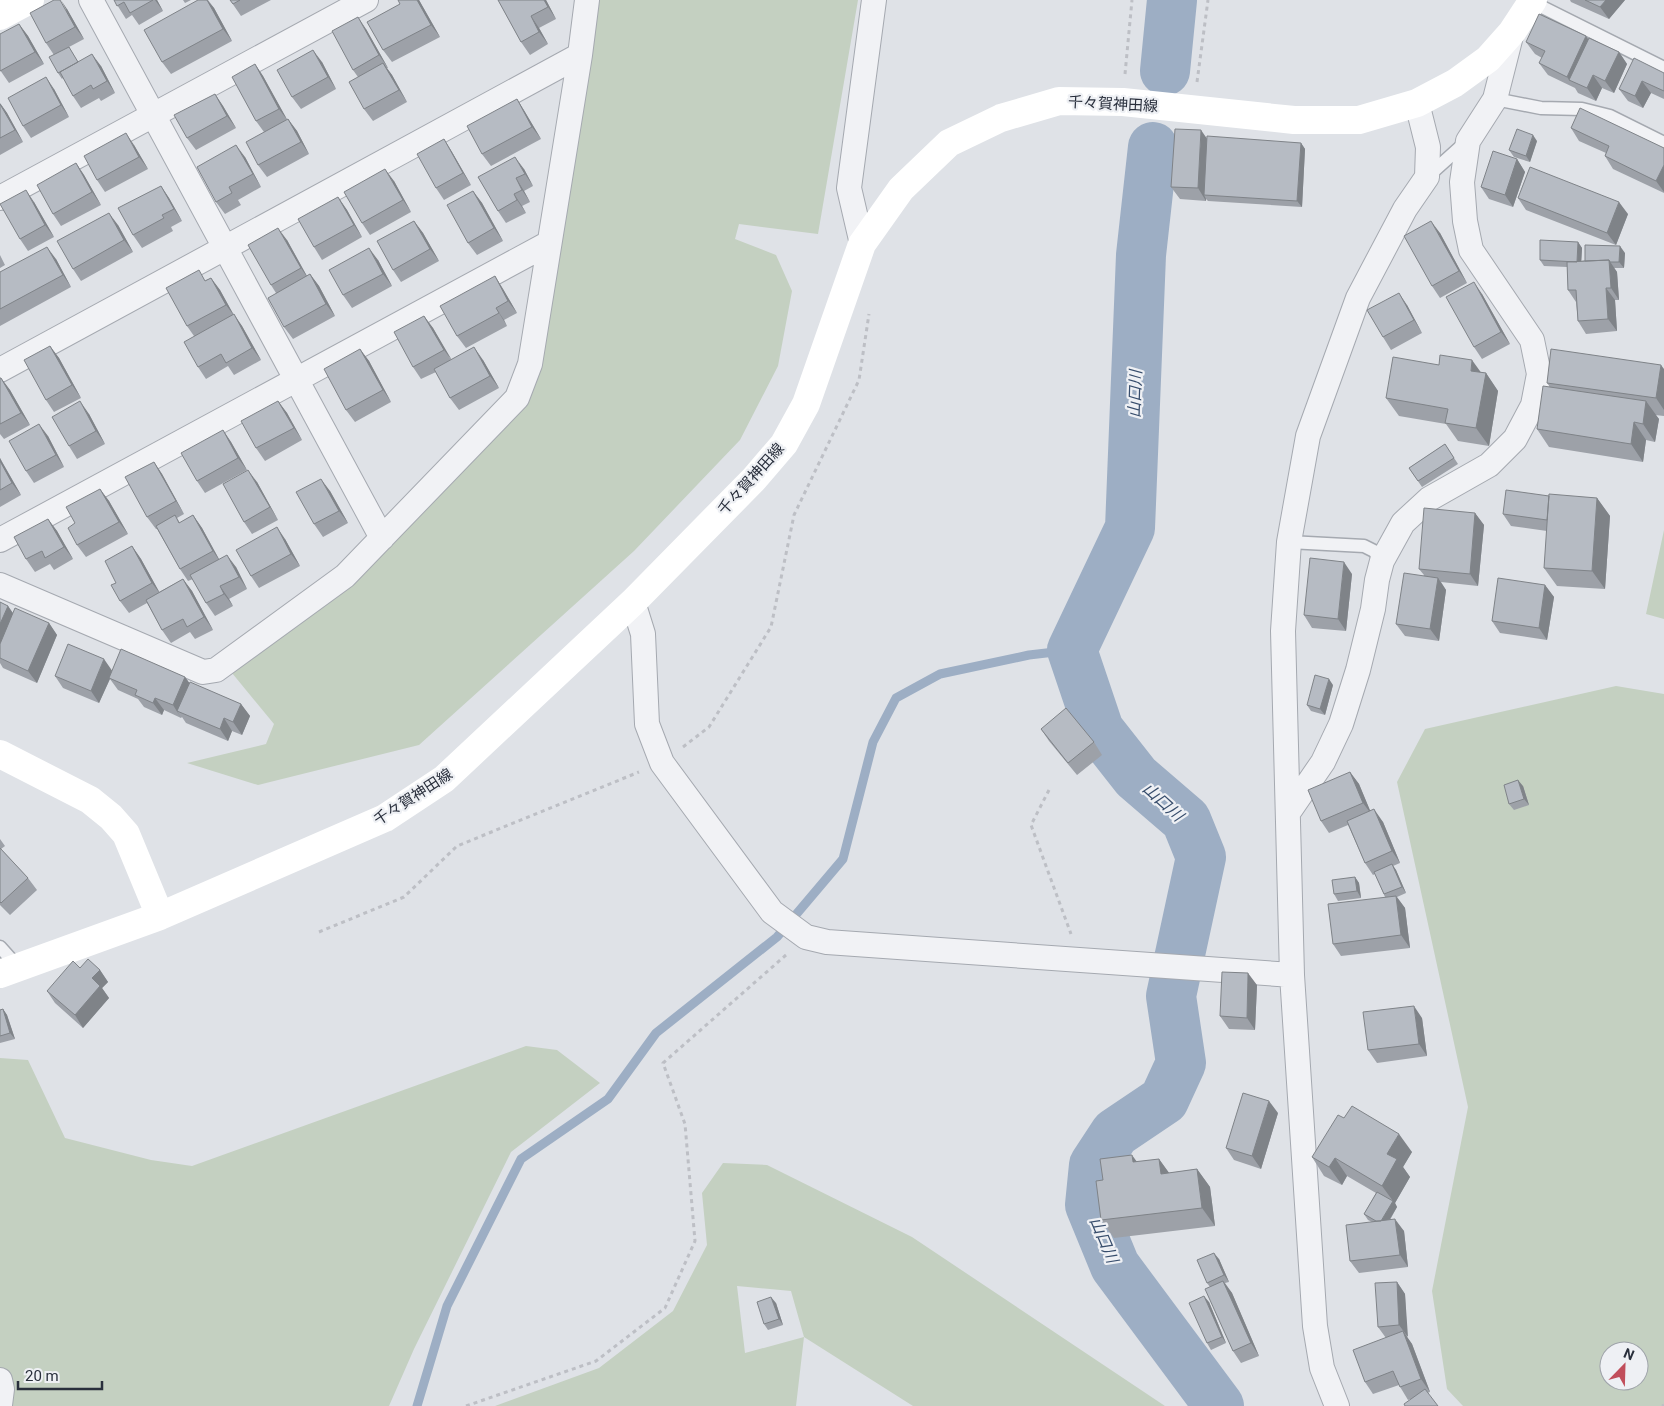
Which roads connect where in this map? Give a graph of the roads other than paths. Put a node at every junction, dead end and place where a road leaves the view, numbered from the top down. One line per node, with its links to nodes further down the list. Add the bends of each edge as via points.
1 (30, 0): 7 (main road)
2 (91, 0): 13 (street)
3 (366, 0): 13 (street)
4 (587, 0): 9 (street)
5 (874, 0): 19 (street, via 849,188)
6 (1533, 1): 8 (main road, 千々賀神田線); 10 (lane)
7 (0, 16)
8 (1512, 32): 11 (street); 12 (main road, 千々賀神田線, via 1475,68)
9 (580, 55): 18 (street); 20 (street)
10 (1664, 68)
11 (1495, 99): 14 (street); 15 (lane, via 1541,108 1582,109 1610,116)
12 (1418, 103): 16 (street, via 1428,147); 19 (main road, 千々賀神田線, via 1359,120 1294,120 1123,102 1059,101 1002,118 949,143 901,189)
13 (153, 116): 17 (street); 20 (street)
14 (1468, 141): 16 (lane); 26 (street, via 1462,182 1471,250 1532,340 1539,374 1533,405 1515,439 1489,465 1429,499 1403,523)
15 (1664, 142)
16 (1427, 177): 25 (street, via 1405,209 1358,298 1308,436)
17 (0, 198)
18 (550, 243): 22 (street); 23 (street, via 530,364 517,398)
19 (862, 244): 28 (main road, 千々賀神田線, via 806,404 784,444)
20 (226, 248): 21 (street); 22 (street)
21 (0, 370)
22 (296, 379): 23 (street); 24 (street)
23 (382, 538): 27 (street, via 345,576 216,670 203,672)
24 (0, 540)
25 (1290, 542): 26 (lane, via 1364,546 1374,551); 30 (street, via 1283,631)
26 (1382, 561): 30 (street, via 1358,670 1341,724 1323,762)
27 (0, 585)
28 (633, 602): 31 (main road, 千々賀神田線, via 444,780 386,818); 33 (street, via 643,634 647,724 662,763 772,912 806,937 827,942)
29 (0, 754): 31 (main road, via 90,800 111,817 126,834)
30 (1288, 813): 33 (street)
31 (160, 916): 32 (main road, 千々賀神田線)
32 (6, 962)
33 (1292, 975): 36 (street, via 1315,1326 1322,1368)
34 (0, 1380): 35 (street)
35 (0, 1404)
36 (1337, 1406)

